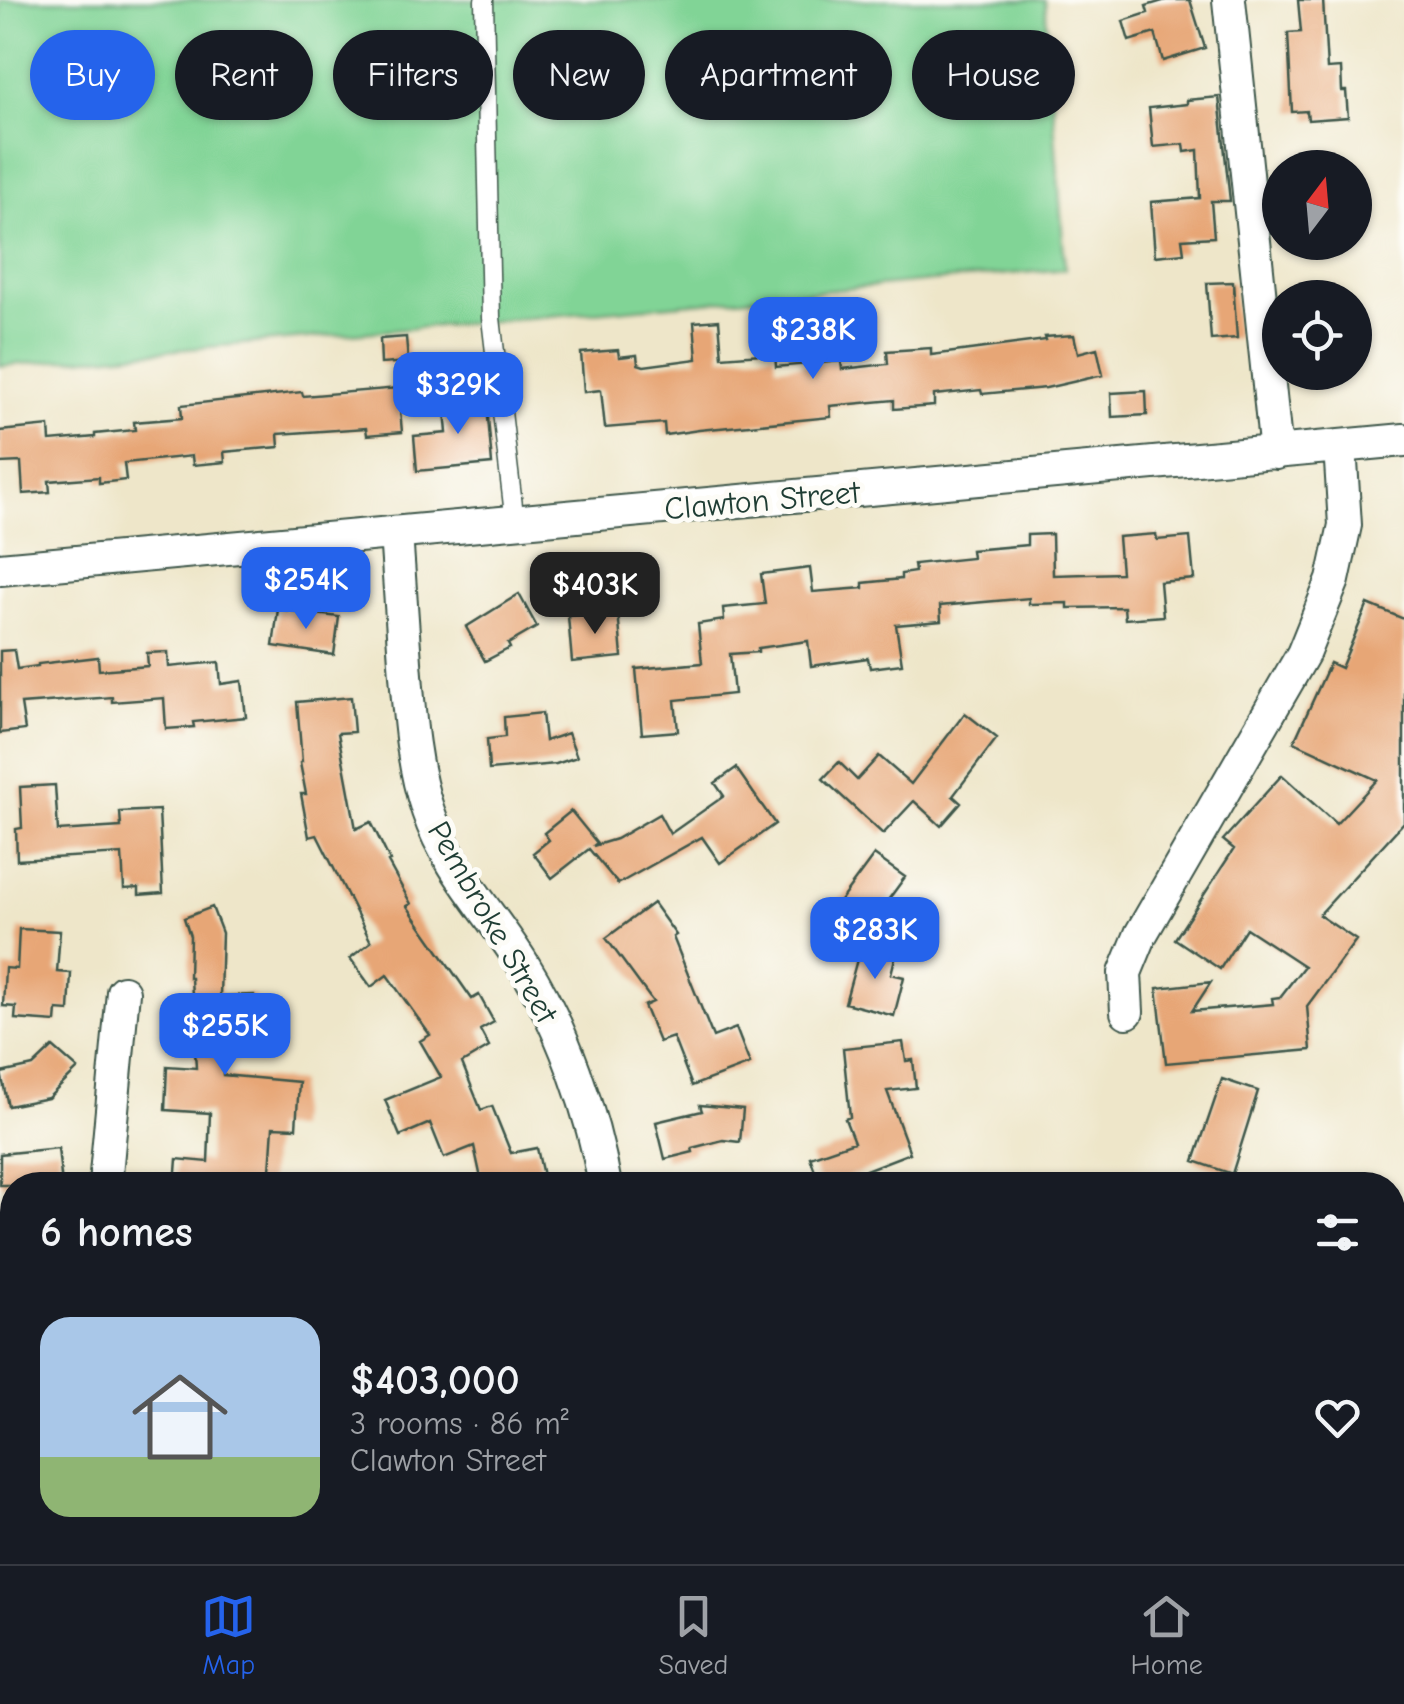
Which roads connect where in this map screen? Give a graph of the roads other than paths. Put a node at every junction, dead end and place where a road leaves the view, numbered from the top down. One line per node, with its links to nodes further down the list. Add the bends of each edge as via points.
1 (484, 0): 6 (lane, via 492,318)
2 (1229, 0): 5 (street)
3 (1404, 440): 4 (street, Clawton Street)
4 (1340, 446): 5 (street, Clawton Street); 10 (street, via 1345,525 1333,580 1303,654 1141,934 1124,973)
5 (1276, 453): 6 (street, Clawton Street)
6 (515, 523): 7 (street, Clawton Street)
7 (396, 533): 8 (street, Clawton Street); 12 (street, Pembroke Street, via 409,717 428,813 551,1015)
8 (0, 569)
9 (123, 992): 11 (street)
10 (1127, 1012)
11 (106, 1172)
12 (603, 1172)

